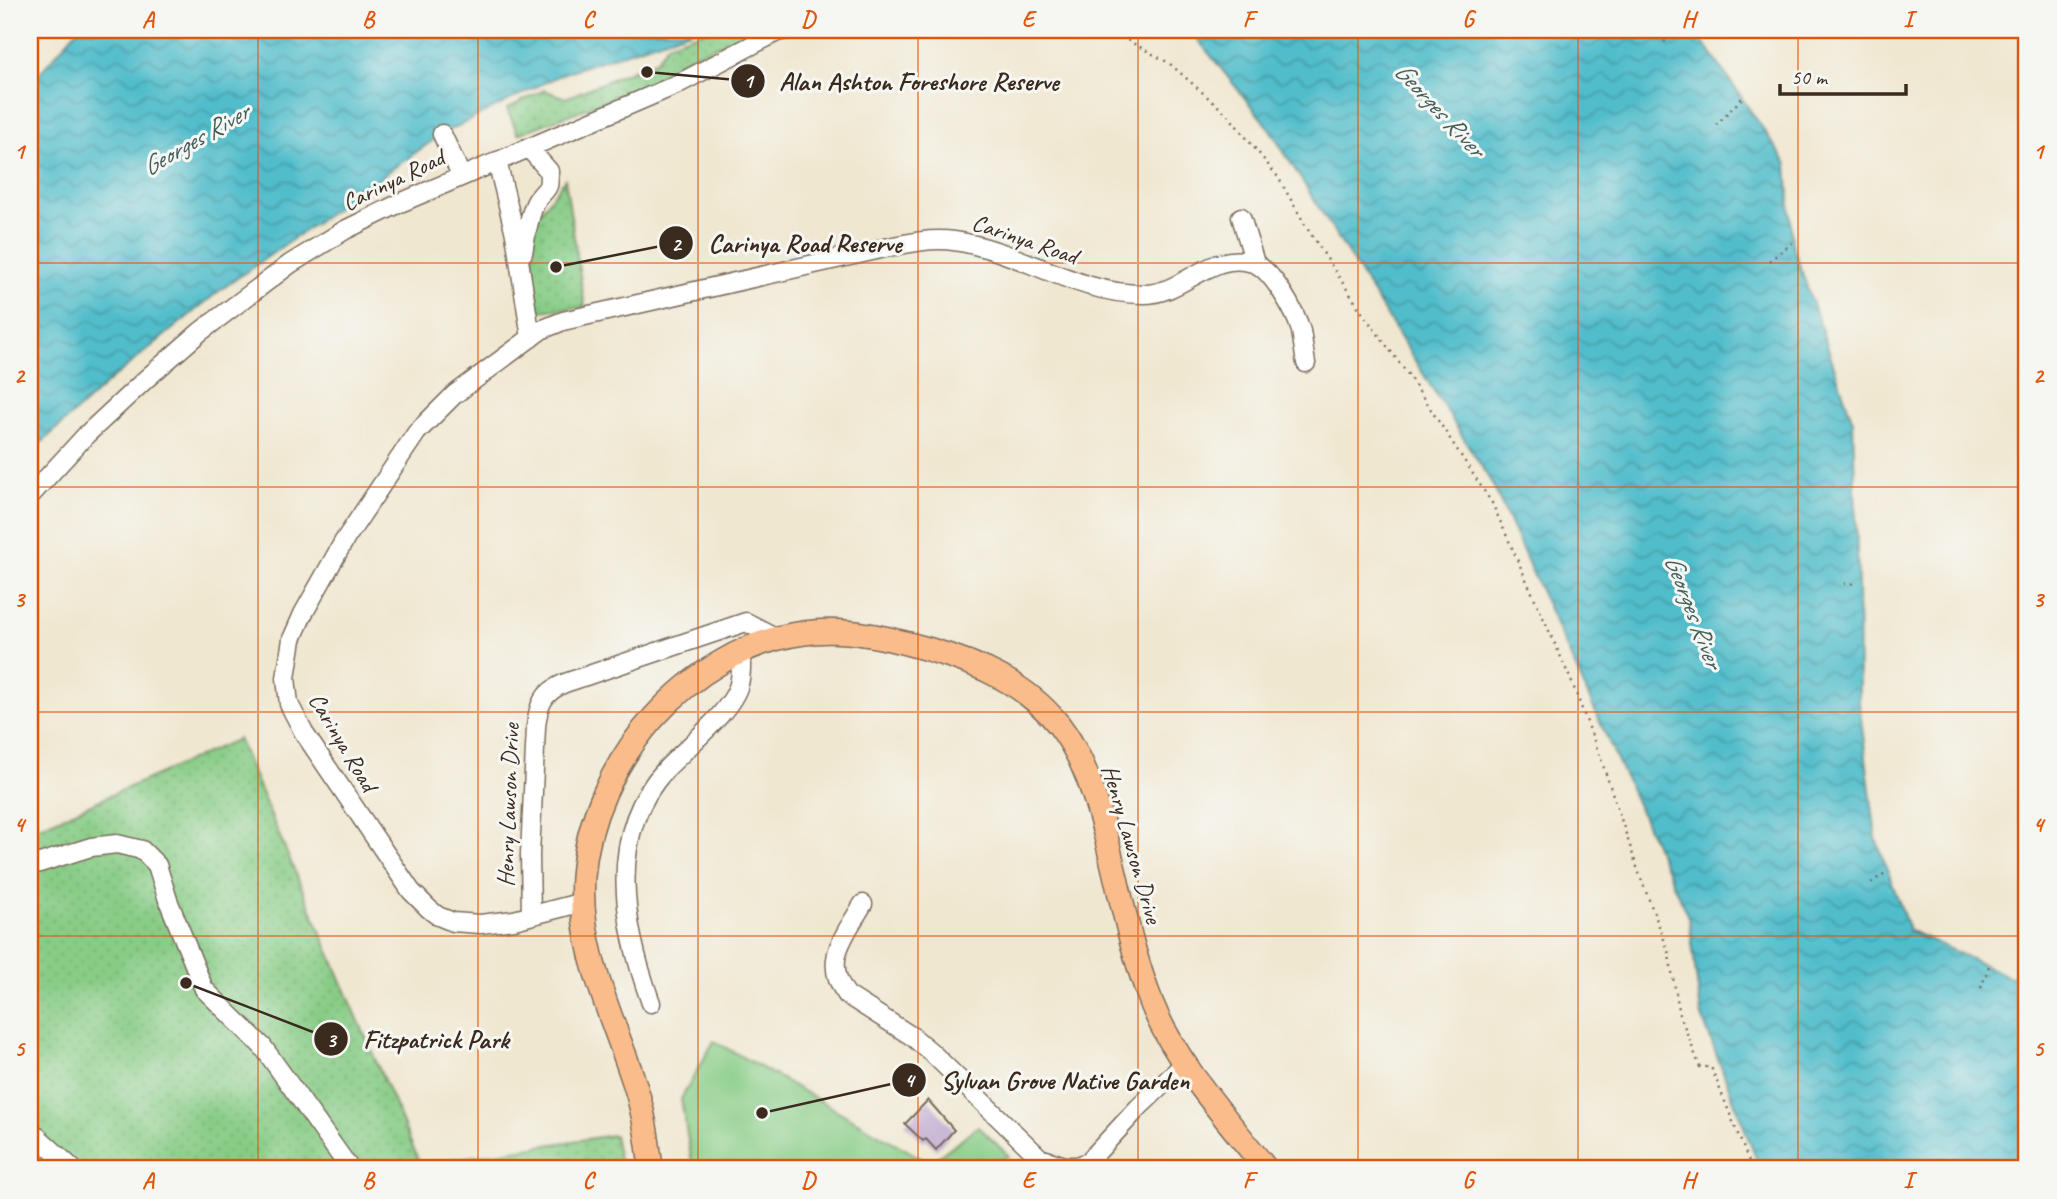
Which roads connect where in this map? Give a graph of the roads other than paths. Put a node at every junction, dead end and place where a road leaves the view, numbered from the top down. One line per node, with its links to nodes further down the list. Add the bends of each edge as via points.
1 (786, 30): 3 (street, Carinya Road)
2 (442, 134): 5 (street)
3 (531, 150): 4 (street, Carinya Road); 8 (street, via 549,171 549,184 537,200)
4 (497, 161): 5 (street, Carinya Road); 8 (street)
5 (461, 175): 11 (street, Carinya Road, via 345,230 245,297 86,434)
6 (1241, 218): 7 (street)
7 (1255, 263): 9 (street, Carinya Road, via 1228,260 1160,293 1143,294 1092,287 978,247 933,240 563,321); 10 (street, via 1292,308)
8 (521, 274): 9 (street)
9 (531, 338): 17 (street, Carinya Road, via 454,394 417,432 344,541 303,614 292,639 286,678 289,704 304,733 420,901 438,916 463,923 499,923)
10 (1306, 363)
11 (30, 496)
12 (777, 638): 13 (main road, Henry Lawson Drive); 17 (street, Henry Lawson Drive, via 746,622 565,683 546,694 537,712); 19 (main road, Henry Lawson Drive, via 833,631 909,644 994,673 1048,712 1087,777 1146,988 1158,1020)
13 (741, 651): 15 (main road, Henry Lawson Drive, via 687,686 630,748 595,821 587,848); 18 (street, via 735,694 652,788 628,849 628,924)
14 (30, 866): 22 (street, via 91,847 117,844 142,850 157,865 204,989 263,1047)
15 (583, 902): 17 (street, Carinya Road); 23 (main road, Henry Lawson Drive, via 596,975 640,1102)
16 (863, 904): 19 (street, via 837,952 835,976 840,986 856,1002 932,1052 1040,1158 1065,1166 1089,1161)
17 (531, 915)
18 (651, 1003)
19 (1185, 1063): 24 (main road, Henry Lawson Drive)
20 (30, 1130): 21 (street)
21 (73, 1169)
22 (350, 1169)
23 (650, 1169)
24 (1266, 1169)

